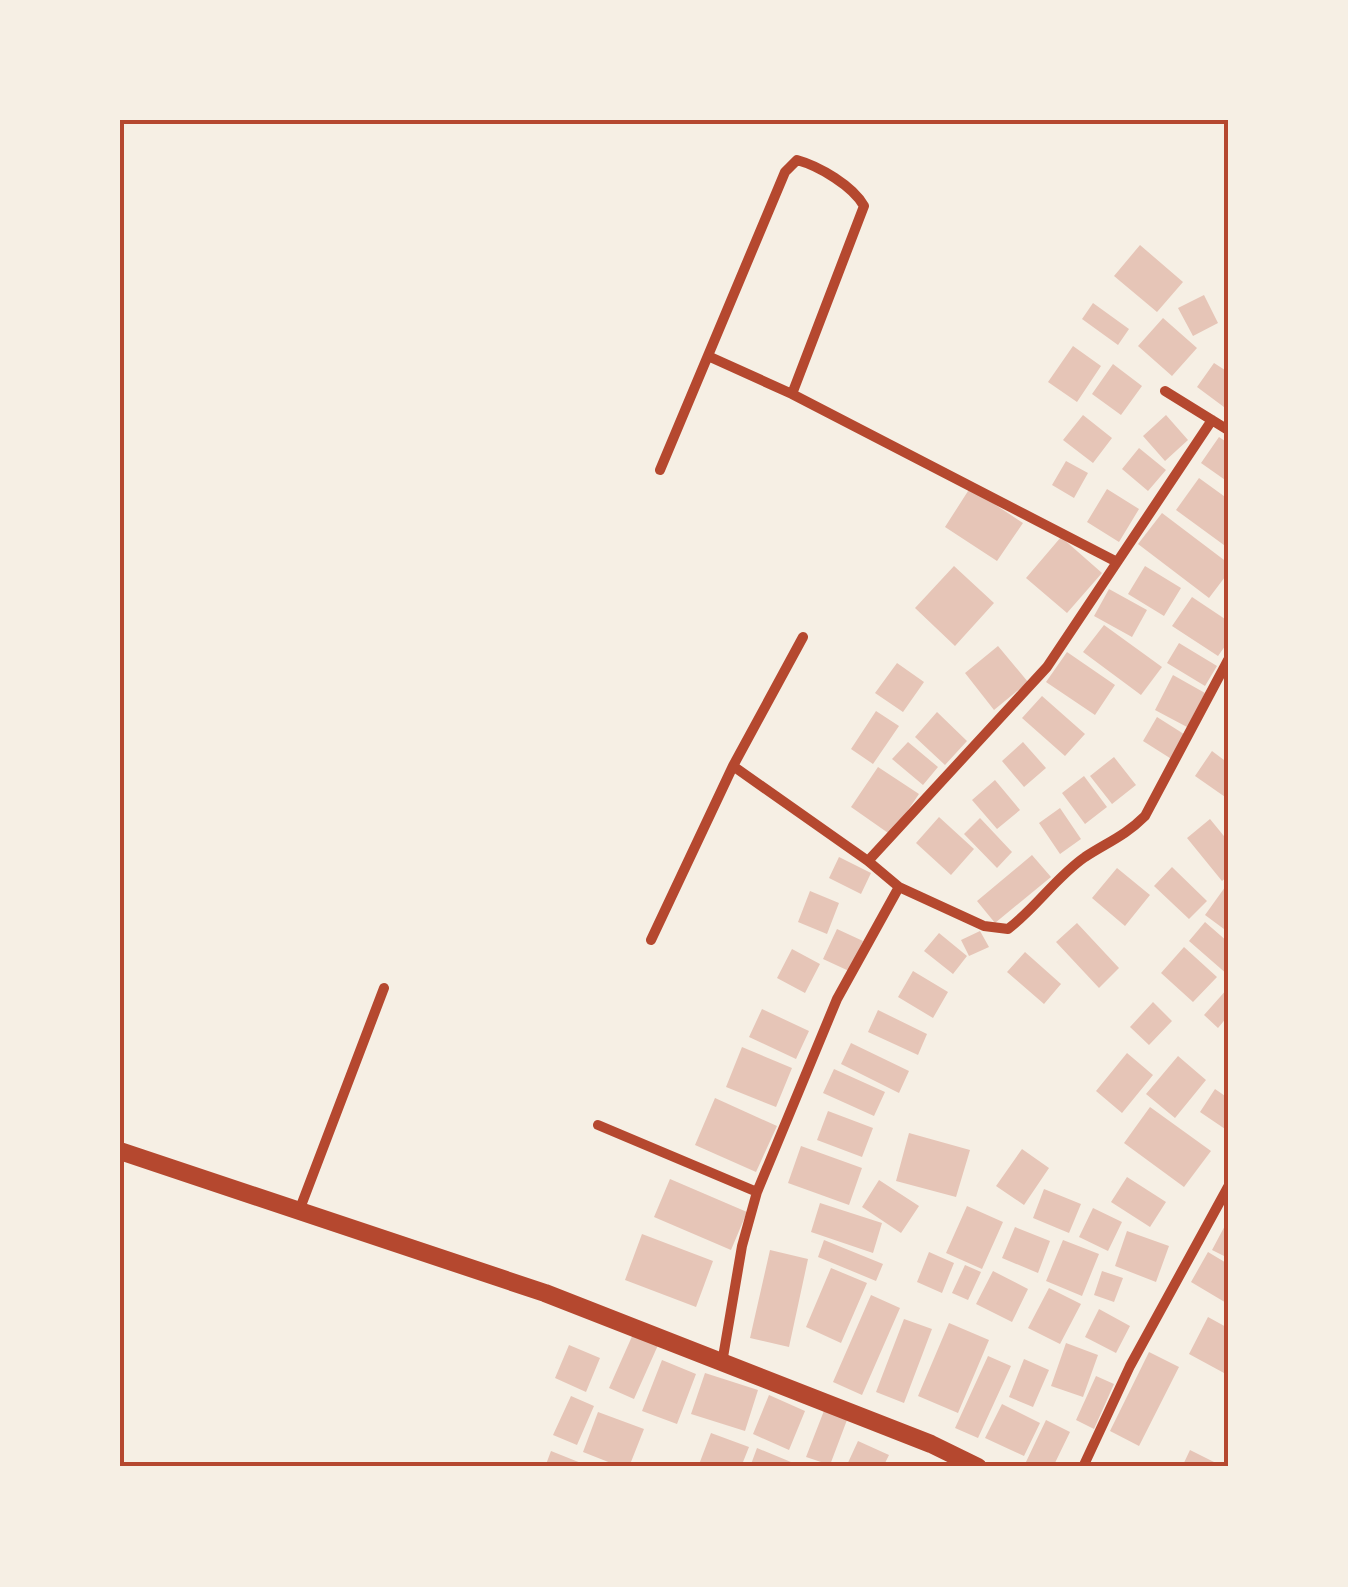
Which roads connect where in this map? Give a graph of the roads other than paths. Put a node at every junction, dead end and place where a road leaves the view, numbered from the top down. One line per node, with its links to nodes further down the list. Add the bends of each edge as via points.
1 (708, 356): 3 (street); 3 (street, via 785,172 797,160 804,162 864,206); 6 (street)
2 (1165, 390): 4 (street)
3 (792, 394): 7 (street)
4 (1212, 420): 5 (street); 7 (street)
5 (1228, 430)
6 (660, 470)
7 (1116, 562): 11 (street, via 1047,667)
8 (803, 637): 10 (street)
9 (1228, 660): 12 (street, via 1145,816 1126,836 1086,857 1008,929 984,926)
10 (733, 766): 11 (street); 13 (street)
11 (868, 861): 12 (street)
12 (899, 887): 18 (street, via 837,1000)
13 (651, 940)
14 (384, 988): 19 (street)
15 (598, 1125): 18 (street)
16 (120, 1150): 19 (street)
17 (1228, 1187): 22 (street)
18 (757, 1192): 20 (street)
19 (298, 1212): 20 (street, via 442,1256)
20 (722, 1363): 21 (street)
21 (978, 1467)
22 (1083, 1467)

